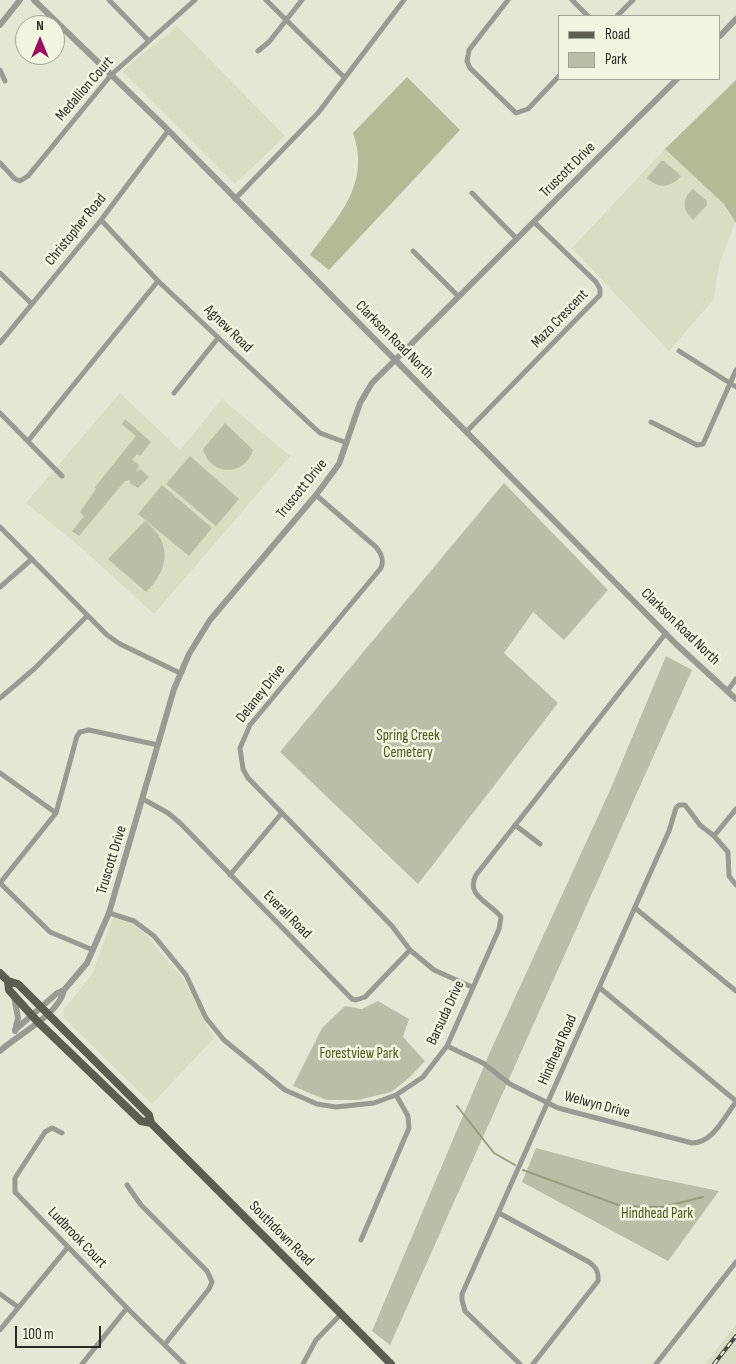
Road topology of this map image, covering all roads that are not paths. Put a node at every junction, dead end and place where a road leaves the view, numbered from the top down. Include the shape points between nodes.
1 (20, 0) edge
2 (34, 0) edge
3 (110, 0) edge
4 (195, 0) edge
5 (266, 0) edge
6 (302, 0) edge
7 (404, 0) edge
8 (508, 0) edge
9 (572, 0) edge
10 (633, 0) edge
11 (587, 15) edge
12 (618, 15) edge
13 (736, 19) edge
14 (286, 20) junction
15 (0, 25) edge
16 (721, 35) edge
17 (148, 40) junction
18 (258, 51) dead end
19 (0, 70) edge
20 (111, 75) junction
21 (344, 77) junction
22 (558, 77) edge
23 (676, 80) edge
24 (5, 81) dead end
25 (168, 131) junction
26 (0, 163) edge
27 (472, 193) dead end
28 (235, 199) junction
29 (101, 220) junction
30 (534, 222) junction
31 (516, 238) junction
32 (412, 251) dead end
33 (0, 273) edge
34 (158, 280) junction
35 (458, 296) junction
36 (32, 304) junction
37 (218, 338) junction
38 (0, 343) edge
39 (679, 351) dead end
40 (395, 359) junction
41 (736, 370) edge
42 (730, 383) junction
43 (736, 387) edge
44 (174, 393) dead end
45 (0, 413) edge
46 (651, 422) dead end
47 (466, 432) junction
48 (28, 441) junction
49 (347, 443) junction
50 (62, 476) dead end
51 (316, 495) junction
52 (0, 527) edge
53 (32, 559) junction
54 (0, 587) edge
55 (86, 616) junction
56 (666, 633) junction
57 (180, 673) junction
58 (736, 679) edge
59 (728, 690) junction
60 (0, 698) edge
61 (736, 699) edge
62 (158, 745) junction
63 (0, 773) edge
64 (143, 799) junction
65 (736, 809) edge
66 (56, 813) junction
67 (281, 814) junction
68 (515, 825) junction
69 (714, 836) junction
70 (540, 844) dead end
71 (230, 875) junction
72 (0, 883) edge
73 (736, 885) edge
74 (635, 908) junction
75 (109, 913) junction
76 (93, 950) junction
77 (410, 950) junction
78 (0, 973) edge
79 (8, 981) junction
80 (472, 987) junction
81 (600, 988) junction
82 (64, 990) junction
83 (736, 991) edge
84 (14, 996) junction
85 (39, 1008) junction
86 (46, 1014) junction
87 (32, 1015) junction
88 (38, 1021) junction
89 (15, 1030) junction
90 (12, 1039) junction
91 (447, 1046) junction
92 (0, 1050) edge
93 (396, 1095) junction
94 (736, 1101) edge
95 (548, 1103) junction
96 (151, 1123) junction
97 (62, 1133) dead end
98 (127, 1185) dead end
99 (499, 1213) junction
100 (361, 1240) dead end
101 (68, 1247) junction
102 (736, 1262) edge
103 (0, 1294) edge
104 (18, 1307) junction
105 (127, 1308) junction
106 (341, 1314) junction
107 (0, 1330) edge
108 (165, 1344) junction
109 (82, 1364) edge
110 (184, 1364) edge
111 (303, 1364) edge
112 (391, 1364) edge
113 (520, 1364) edge
114 (533, 1364) edge
115 (656, 1364) edge

1 - 15 street
2 - 20 street, Clarkson Road North
3 - 17 street
4 - 17 street, Medallion Court
5 - 14 street
6 - 14 street
7 - 21 street
8 - 22 street via 469,50 467,61 470,68 516,113 528,109
9 - 11 street
10 - 12 street
13 - 16 street
14 - 18 street
14 - 21 street
17 - 20 street, Medallion Court
19 - 24 street
20 - 25 street, Clarkson Road North
20 - 26 street, Medallion Court via 24,180 15,179
21 - 28 street via 318,113
23 - 30 street, Truscott Drive
25 - 28 street, Clarkson Road North
25 - 29 street, Christopher Road
27 - 31 street
28 - 40 street, Clarkson Road North
29 - 34 street, Agnew Road
29 - 36 street, Christopher Road
30 - 31 street, Truscott Drive
30 - 47 street, Mazo Crescent via 596,282 600,295
31 - 35 street, Truscott Drive
32 - 35 street
33 - 36 street
34 - 37 street, Agnew Road
34 - 48 street
35 - 40 street, Truscott Drive
36 - 38 street, Christopher Road
37 - 44 street
37 - 49 street, Agnew Road via 320,433
39 - 42 street
40 - 47 street, Clarkson Road North
40 - 49 street, Truscott Drive via 365,392
41 - 42 street
42 - 43 street
42 - 46 street via 703,444 697,445
45 - 48 street
47 - 56 street, Clarkson Road North
48 - 50 street
49 - 51 street, Truscott Drive via 338,464
51 - 57 street, Truscott Drive via 210,620
51 - 67 street, Delaney Drive via 376,547 381,553 382,563 245,734 240,748 243,769
52 - 53 street
53 - 54 street
53 - 55 street
55 - 57 street via 120,644
55 - 60 street
56 - 59 street, Clarkson Road North
56 - 68 street, Barsuda Drive
57 - 62 street, Truscott Drive
58 - 59 street
59 - 61 street, Clarkson Road North
62 - 64 street, Truscott Drive
62 - 66 street via 89,730 80,732
63 - 66 street
64 - 71 street, Everall Road via 180,823
64 - 75 street, Truscott Drive
65 - 69 street
66 - 72 street
67 - 71 street
67 - 77 street, Delaney Drive via 392,926
68 - 70 street
68 - 80 street, Barsuda Drive via 474,880 474,893 496,910 500,929
69 - 73 street via 728,852 729,876
69 - 74 street, Hindhead Road via 685,806 676,808
71 - 77 street, Everall Road via 356,1000 365,997
72 - 76 street via 50,932
74 - 81 street, Hindhead Road
74 - 83 street
75 - 76 street, Truscott Drive
75 - 93 street, Barsuda Drive via 134,921 154,936 186,975 216,1032 285,1090 309,1101 336,1107 374,1103
76 - 82 street, Truscott Drive via 78,976
77 - 80 street, Delaney Drive via 434,970
78 - 79 main road, Southdown Road
79 - 84 main road, Southdown Road
79 - 85 main road, Southdown Road via 18,984
80 - 91 street, Barsuda Drive
81 - 94 street
81 - 95 street, Hindhead Road
82 - 85 street, Truscott Drive
82 - 86 street, Truscott Drive via 62,998
84 - 87 main road, Southdown Road
84 - 89 street via 18,1018
85 - 86 main road, Southdown Road
85 - 87 street, Truscott Drive
86 - 88 street, Truscott Drive
86 - 96 main road, Southdown Road via 149,1115
87 - 88 main road, Southdown Road
87 - 89 street, Truscott Drive
88 - 90 street, Truscott Drive
88 - 96 main road, Southdown Road via 141,1121
89 - 90 street, Truscott Drive
90 - 92 street, Truscott Drive
91 - 93 street, Barsuda Drive via 423,1077
91 - 95 street, Welwyn Drive via 484,1064 510,1084
93 - 100 street via 408,1116 409,1128
94 - 95 street, Welwyn Drive via 708,1138 700,1143
95 - 99 street, Hindhead Road
96 - 106 main road, Southdown Road
97 - 101 street, Ludbrook Court via 52,1128 45,1132 14,1184 19,1196
98 - 108 street via 142,1205 207,1271 212,1282
99 - 113 street, Hindhead Road via 462,1300 465,1311
99 - 114 street via 588,1262 599,1276
101 - 104 street
101 - 105 street, Ludbrook Court
102 - 115 street
103 - 104 street
104 - 107 street
105 - 108 street, Ludbrook Court
105 - 109 street
106 - 111 street via 316,1340
106 - 112 main road, Southdown Road
108 - 110 street, Ludbrook Court

